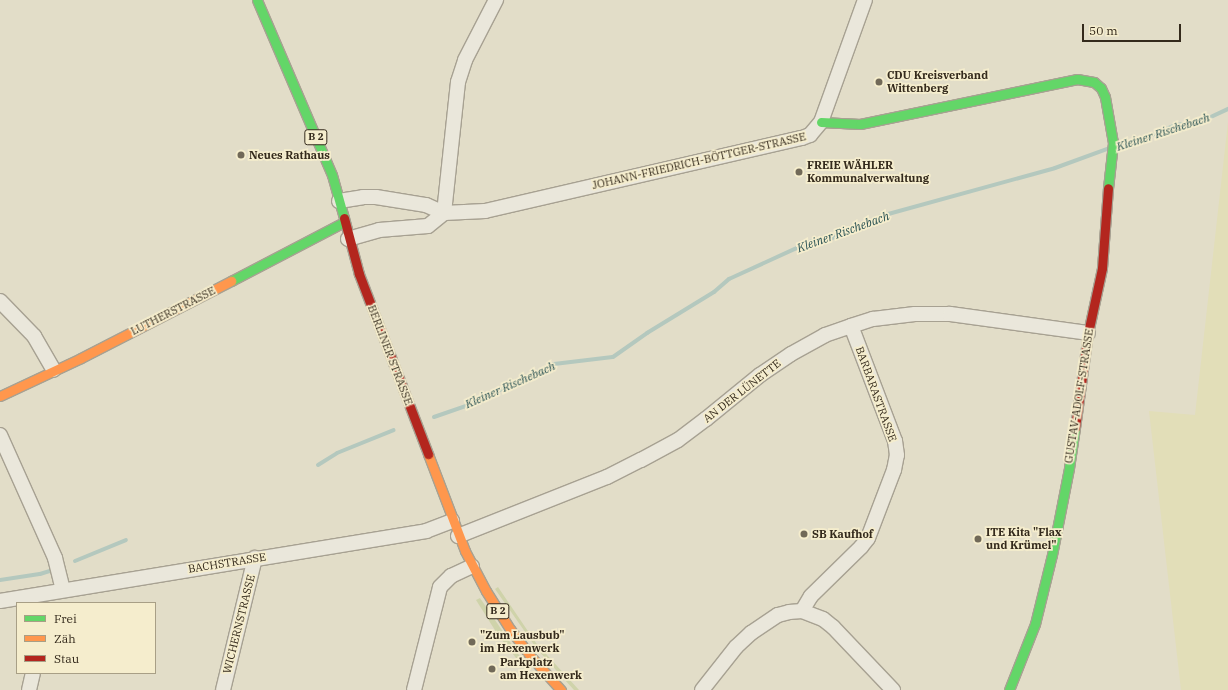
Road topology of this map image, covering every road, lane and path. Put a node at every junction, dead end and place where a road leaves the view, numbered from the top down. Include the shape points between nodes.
1 (258, 0) edge
2 (496, 0) edge
3 (865, 0) edge
4 (821, 122) junction
5 (339, 201) junction
6 (444, 213) junction
7 (344, 222) junction
8 (348, 239) junction
9 (0, 301) edge
10 (851, 326) junction
11 (1088, 333) junction
12 (54, 370) junction
13 (0, 396) edge
14 (0, 435) edge
15 (452, 521) junction
16 (458, 536) junction
17 (255, 558) junction
18 (472, 566) junction
19 (63, 590) junction
20 (48, 598) edge
21 (0, 601) edge
22 (802, 611) junction
23 (33, 674) edge
24 (29, 690) edge
25 (223, 690) edge
26 (414, 690) edge
27 (561, 690) edge
28 (702, 690) edge
29 (894, 690) edge
30 (1009, 690) edge

1 - 5 street, BERLINER STRASSE / B 2 via 322,151
2 - 6 street via 465,60 458,82
3 - 4 street
4 - 6 street, JOHANN-FRIEDRICH-BÖTTGER-STRASSE via 810,135 802,138 485,211
4 - 11 street, GUSTAV-ADOLF-STRASSE via 860,124 1077,79 1094,82 1102,88 1113,143 1113,157 1105,212 1102,268
5 - 6 street, JOHANN-FRIEDRICH-BÖTTGER-STRASSE via 363,196 376,197 426,204
5 - 7 street, BERLINER STRASSE / B 2
6 - 8 street via 428,226 379,230
7 - 8 street, BERLINER STRASSE / B 2
7 - 12 street, LUTHERSTRASSE
8 - 15 street, BERLINER STRASSE / B 2
9 - 12 street via 34,336
10 - 11 street, AN DER LÜNETTE via 873,319 915,314 950,314
10 - 16 street, AN DER LÜNETTE via 825,335 791,354 760,375 678,440 641,460 607,477
10 - 22 street, BARBARASTRASSE via 895,441 897,455 894,470 868,538 861,548 811,596
11 - 30 street, GUSTAV-ADOLF-STRASSE via 1052,555 1035,624
12 - 13 street, LUTHERSTRASSE
14 - 19 street via 55,558
15 - 16 street, BERLINER STRASSE / B 2
15 - 17 street, BACHSTRASSE via 426,531
16 - 18 street, BERLINER STRASSE / B 2
17 - 19 street, BACHSTRASSE
17 - 25 street, WICHERNSTRASSE
18 - 26 street via 451,576 440,587
18 - 27 street, BERLINER STRASSE / B 2 via 510,629
19 - 20 street, BACHSTRASSE
20 - 21 street, BACHSTRASSE
22 - 28 street via 778,615 751,633 736,647
22 - 29 street via 823,619 833,627
23 - 24 street

